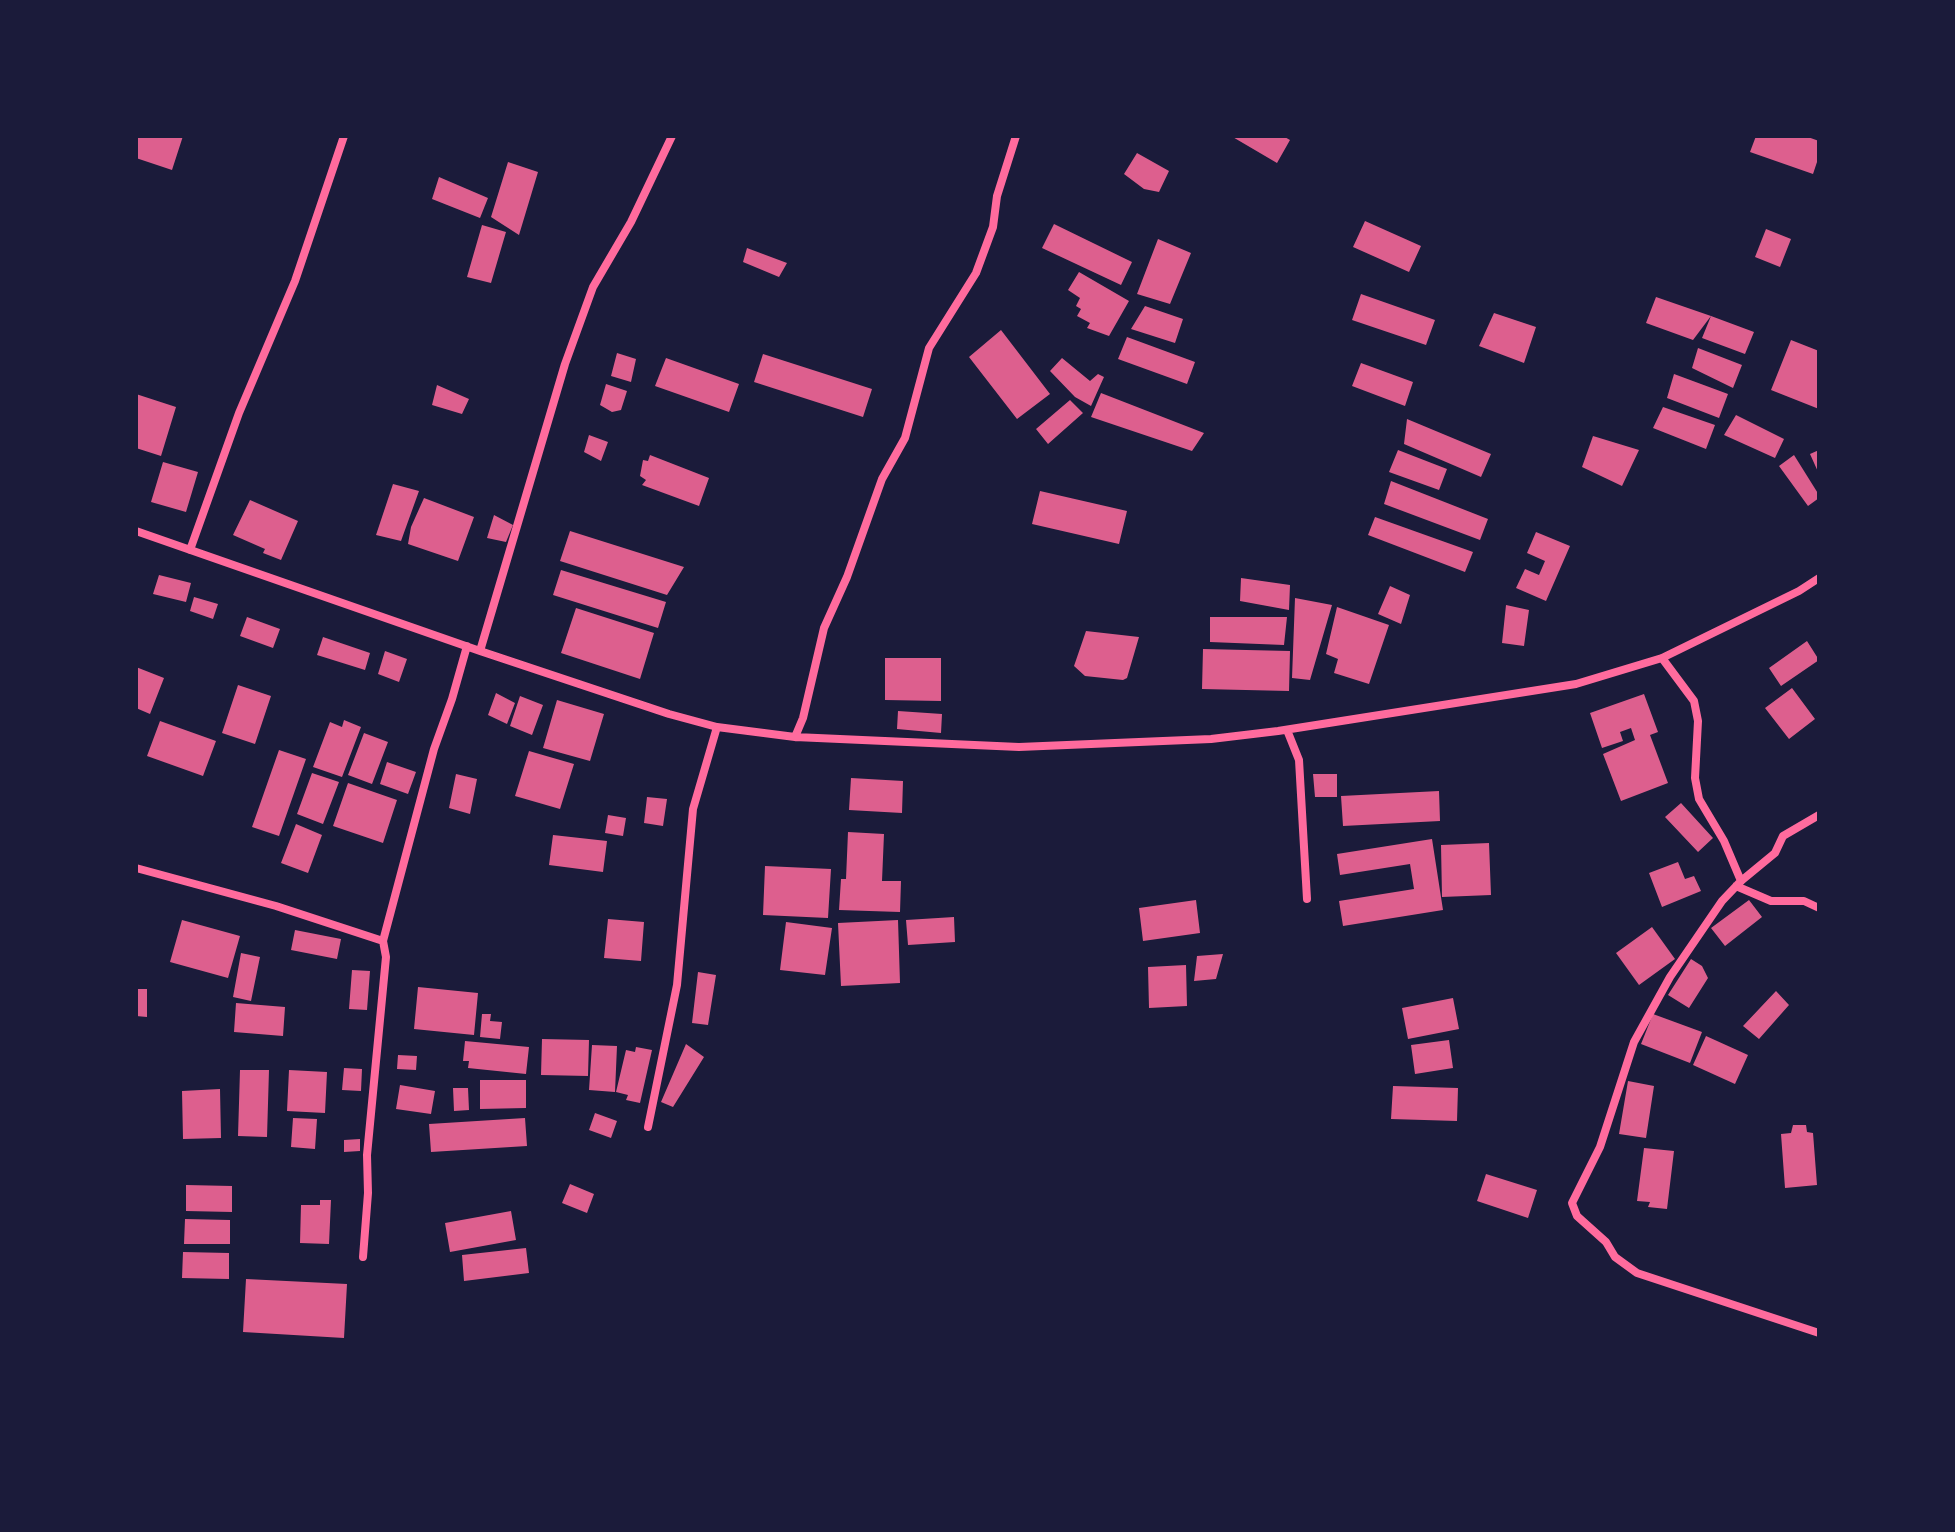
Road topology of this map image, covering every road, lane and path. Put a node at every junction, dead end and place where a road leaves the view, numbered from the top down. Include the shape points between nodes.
1 (344, 136) edge
2 (672, 136) edge
3 (1016, 136) edge
4 (136, 531) edge
5 (190, 550) junction
6 (1819, 578) edge
7 (467, 646) junction
8 (480, 651) junction
9 (1662, 658) junction
10 (717, 727) junction
11 (1287, 730) junction
12 (795, 737) junction
13 (1819, 815) edge
14 (136, 868) edge
15 (1738, 884) junction
16 (1307, 899) dead end
17 (1819, 908) edge
18 (383, 941) junction
19 (648, 1127) dead end
20 (363, 1257) dead end
21 (1819, 1333) edge

1 - 5 street via 295,281 239,413
2 - 8 street via 593,287
3 - 12 street via 976,273 929,348 905,438 882,479 824,628
4 - 5 street
5 - 7 street
6 - 9 street
7 - 8 street
7 - 18 street
8 - 10 street
9 - 11 street via 1576,684
9 - 15 street via 1694,701 1699,799 1724,841
10 - 12 street
10 - 19 street via 693,809 677,985
11 - 12 street via 1211,739 1019,747
11 - 16 street via 1299,760
13 - 15 street via 1783,836 1775,853
14 - 18 street
15 - 17 street via 1771,901 1804,901
15 - 21 street via 1670,977 1634,1042 1600,1147 1572,1203 1577,1216 1615,1257 1637,1273
18 - 20 street via 386,957

